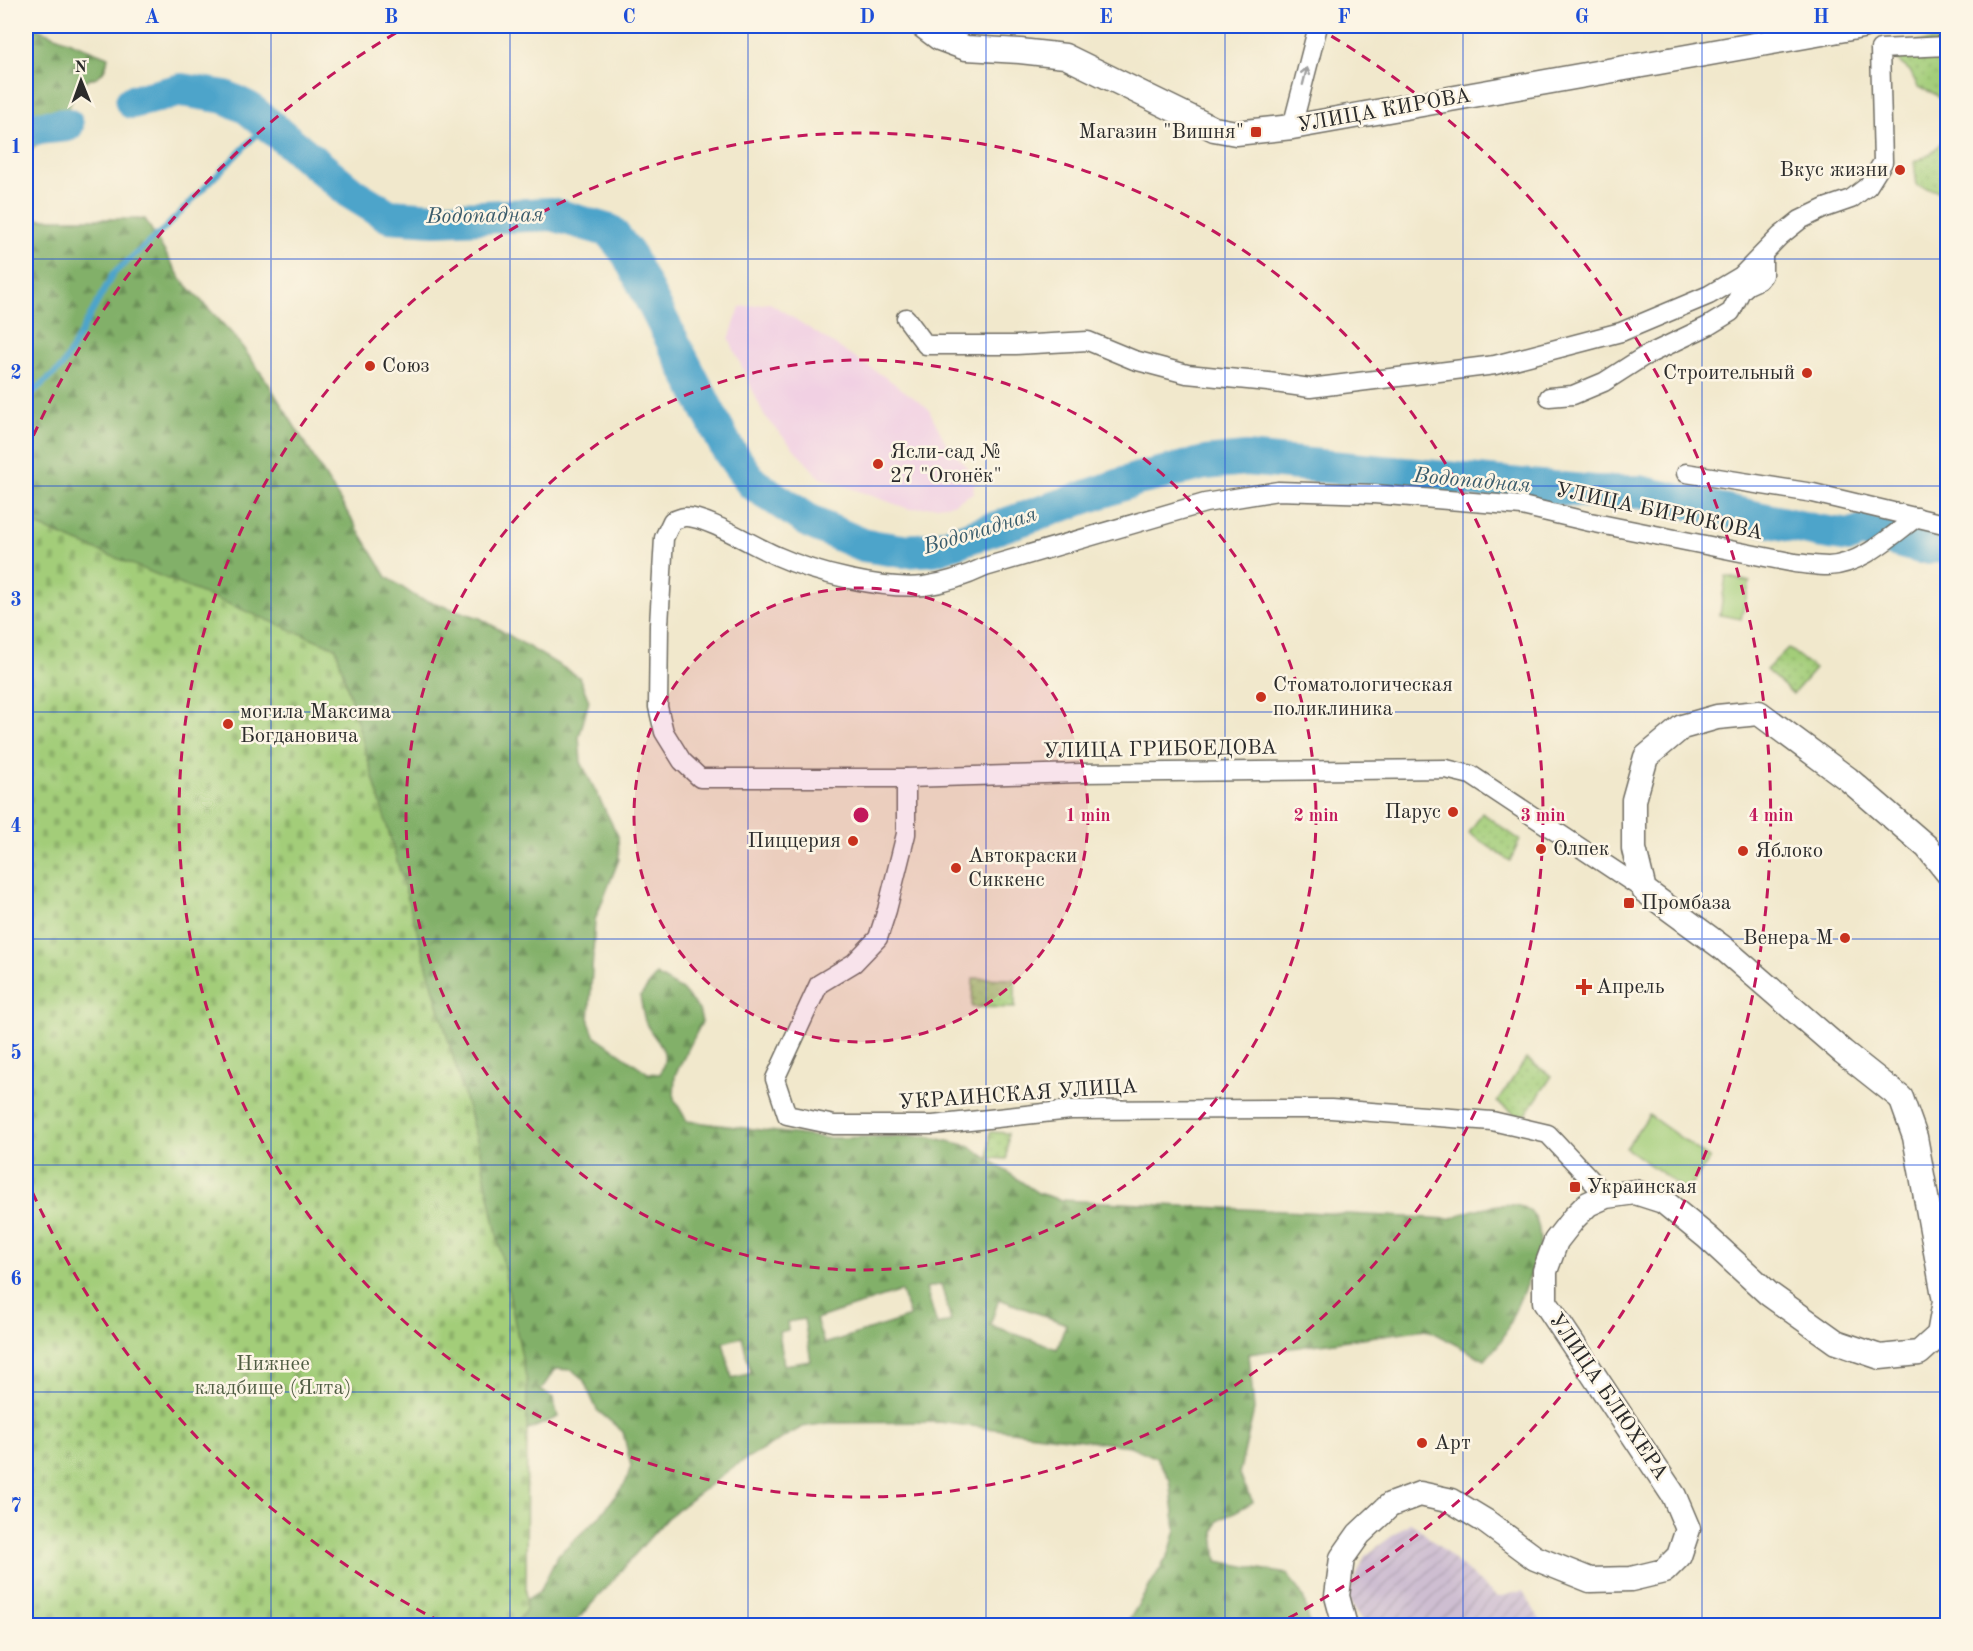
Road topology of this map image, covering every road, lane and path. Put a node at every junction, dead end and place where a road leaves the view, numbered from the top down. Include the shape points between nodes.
1 (923, 26) edge
2 (1318, 26) edge
3 (1862, 26) edge
4 (1947, 46) edge
5 (1292, 127) junction
6 (1763, 255) junction
7 (906, 318) dead end
8 (1549, 398) dead end
9 (1686, 473) dead end
10 (1917, 517) junction
11 (1947, 525) edge
12 (664, 732) joint
13 (906, 778) junction
14 (1947, 873) edge
15 (1644, 890) junction
16 (1606, 1196) junction
17 (1345, 1626) edge

1 - 5 main road, УЛИЦА КИРОВА via 939,38 966,48 1065,56 1214,129 1236,133
5 -> 2 street
3 - 5 main road, УЛИЦА КИРОВА
4 - 6 street via 1880,49 1883,162 1868,186 1851,199 1800,220
6 - 7 street via 1741,276 1709,296 1621,332 1495,365 1310,388 1187,374 1134,360 1088,341 926,345
6 - 8 street via 1763,275 1741,291 1731,312 1643,357 1604,382 1573,395
9 - 10 street via 1813,493
10 - 11 street
10 - 12 street, УЛИЦА БИРЮКОВА via 1870,551 1829,566 1795,563 1522,506 1278,491 1205,503 925,586 870,583 828,573 779,557 700,519 685,517 672,521 664,538 658,673 658,707
12 - 13 street, УЛИЦА ГРИБОЕДОВА via 682,761 700,778
13 - 15 street, УЛИЦА ГРИБОЕДОВА via 1446,770 1471,775
13 - 16 street, УКРАИНСКАЯ УЛИЦА via 906,834 878,938 854,963 819,984 775,1079 788,1114 834,1125 933,1125 1071,1110 1275,1108 1492,1121 1548,1134
14 - 15 main road via 1927,847 1848,778 1759,712 1717,717 1682,727 1646,756 1634,800 1634,849
15 - 16 main road, УЛИЦА БЛЮХЕРА via 1723,948 1901,1098 1915,1137 1945,1301 1939,1335 1919,1353 1880,1357 1836,1342 1769,1294 1663,1201 1635,1192
16 - 17 main road, УЛИЦА БЛЮХЕРА via 1588,1204 1556,1241 1545,1271 1545,1302 1674,1496 1688,1529 1679,1556 1664,1570 1631,1579 1590,1580 1535,1558 1452,1501 1420,1494 1390,1505 1359,1534 1342,1558 1337,1596

